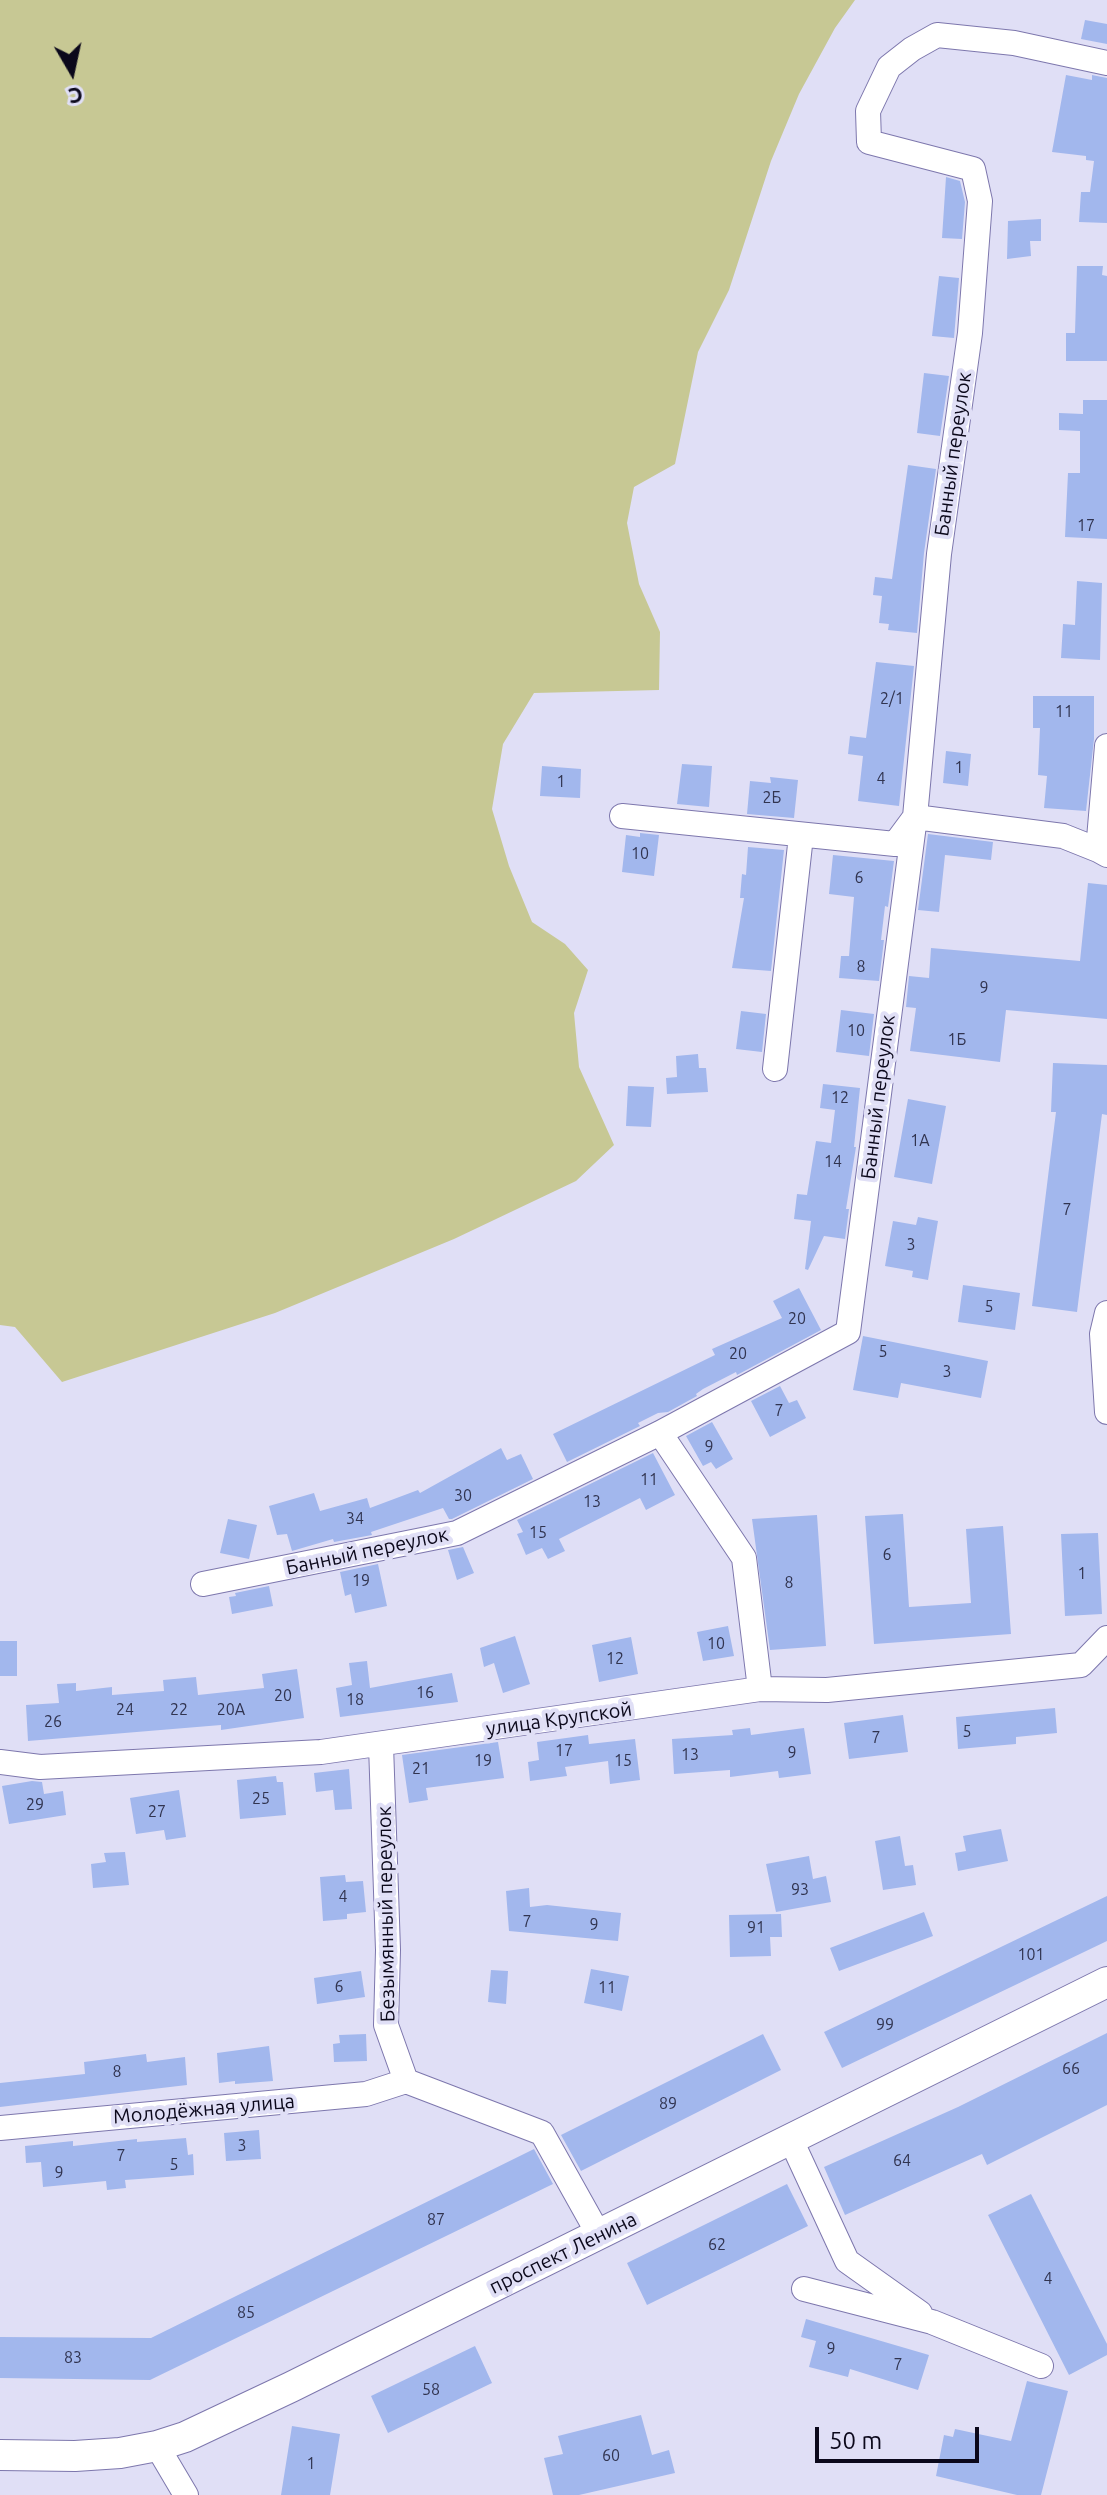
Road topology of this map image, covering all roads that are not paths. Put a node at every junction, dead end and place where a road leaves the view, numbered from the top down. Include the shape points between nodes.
1 (1107, 63) edge
2 (1107, 746) edge
3 (622, 816) dead end
4 (915, 817) junction
5 (801, 836) junction
6 (1102, 852) edge
7 (775, 1069) dead end
8 (1107, 1313) edge
9 (1107, 1412) edge
10 (660, 1433) junction
11 (203, 1584) dead end
12 (1107, 1638) edge
13 (760, 1689) junction
14 (381, 1745) junction
15 (0, 1762) edge
16 (1107, 1982) edge
17 (406, 2081) junction
18 (0, 2128) edge
19 (791, 2140) junction
20 (599, 2235) junction
21 (804, 2289) dead end
22 (932, 2322) junction
23 (1041, 2366) dead end
24 (157, 2446) junction
25 (0, 2455) edge
26 (186, 2495) edge

1 - 4 street, Банный переулок via 1014,43 937,35 889,67 868,111 869,142 973,169 980,201
2 - 6 street
3 - 5 street
4 - 5 street via 895,844
4 - 6 street via 1063,836
4 - 10 street, Банный переулок via 848,1332
5 - 7 street
8 - 9 street via 1102,1334
10 - 11 street, Банный переулок via 457,1533
10 - 13 street via 744,1558
12 - 13 street, улица Крупской via 1081,1665 827,1690
13 - 14 street, улица Крупской
14 - 15 street, улица Крупской via 40,1767
14 - 17 street, Безымянный переулок via 386,2025
16 - 19 main road, проспект Ленина
17 - 18 street, Молодёжная улица via 366,2094
17 - 20 street via 542,2133
19 - 20 main road, проспект Ленина
19 - 22 street via 847,2261
20 - 24 main road, проспект Ленина via 228,2418
21 - 22 street
22 - 23 street
24 - 25 main road, проспект Ленина via 75,2456
24 - 26 street

